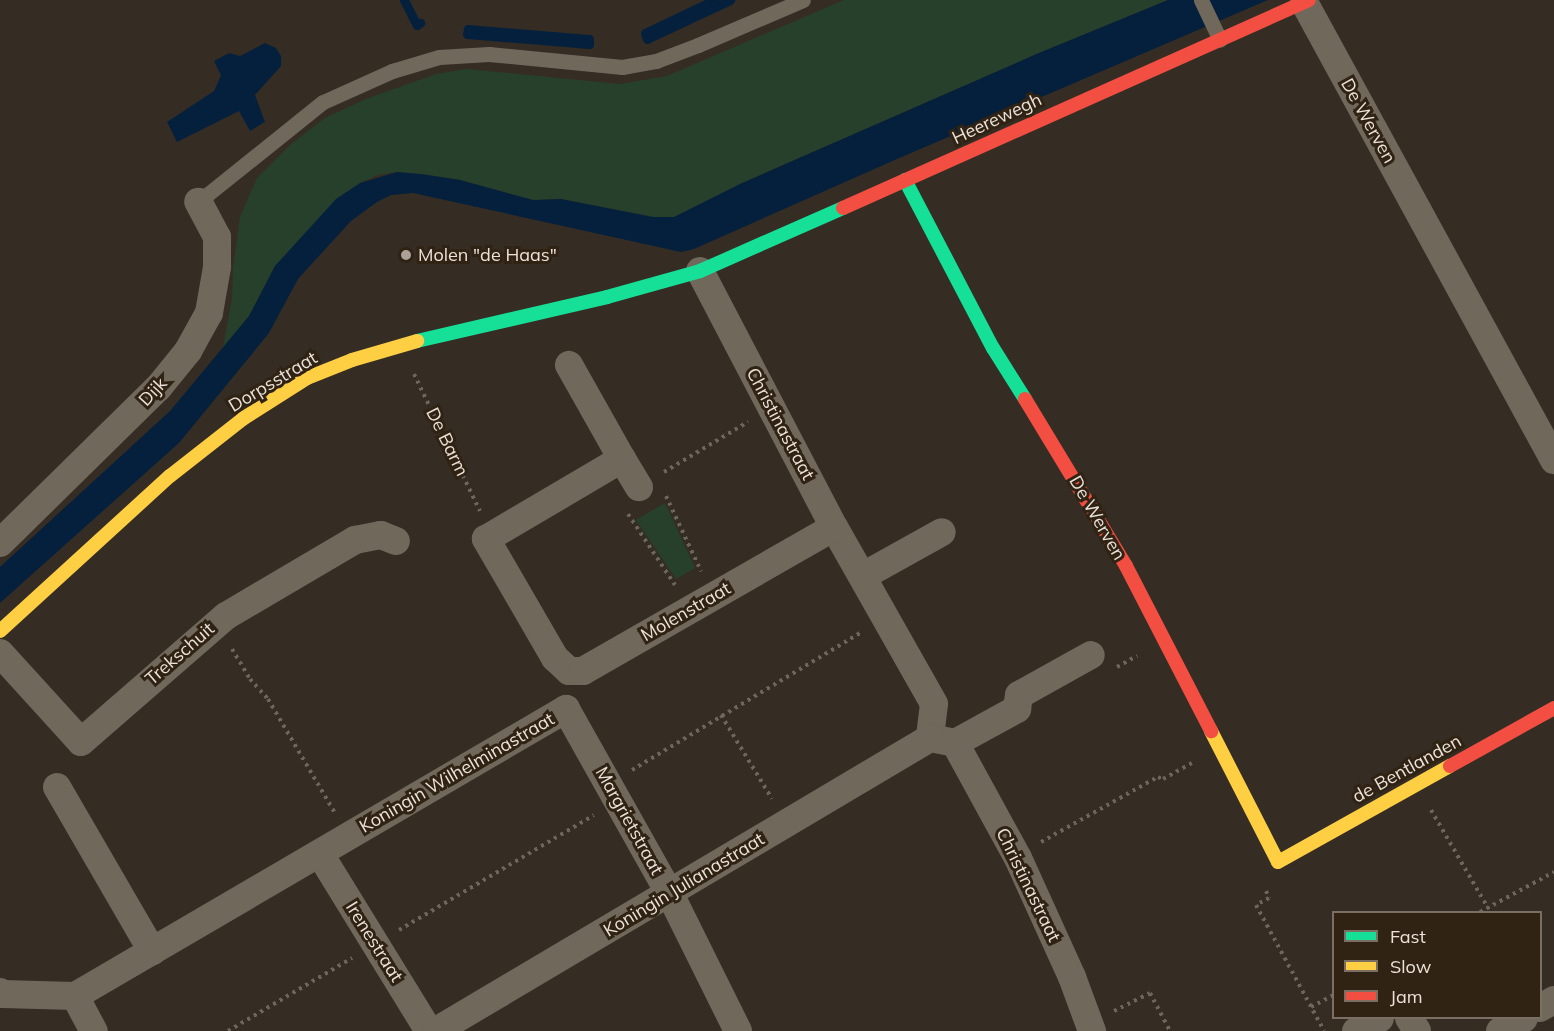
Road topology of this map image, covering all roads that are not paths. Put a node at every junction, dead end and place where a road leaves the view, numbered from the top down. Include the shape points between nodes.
1 (803, 0) edge
2 (1201, 0) edge
3 (1306, 1) edge
4 (1220, 40) junction
5 (905, 180) junction
6 (198, 202) joint
7 (700, 271) junction
8 (569, 365) dead end
9 (622, 459) junction
10 (1554, 460) edge
11 (648, 482) road end
12 (834, 527) junction
13 (942, 532) dead end
14 (396, 541) dead end
15 (0, 543) edge
16 (863, 576) junction
17 (0, 631) edge
18 (0, 653) edge
19 (1091, 655) road end
20 (568, 671) junction
21 (1554, 708) edge
22 (566, 709) junction
23 (943, 740) junction
24 (57, 787) dead end
25 (320, 854) junction
26 (1278, 862) joint
27 (670, 894) junction
28 (152, 951) junction
29 (0, 992) edge
30 (75, 996) junction
31 (1377, 1019) edge
32 (1090, 1027) edge
33 (94, 1031) edge
34 (429, 1031) edge
35 (436, 1031) edge
36 (738, 1031) edge
37 (1356, 1031) edge

1 - 6 lane via 656,61 622,67 489,54 439,57 392,71 323,102
2 - 4 lane
3 - 4 street, Heerewegh
3 - 10 street, De Werven
4 - 5 street, Heerewegh
5 - 7 street, Heerewegh
5 - 26 street, De Werven via 993,348 1126,566
6 - 15 street, Dijk via 217,237 217,267 209,313 188,351 158,388
7 - 12 street, Christinastraat
7 - 17 street, Dorpsstraat via 401,345 307,378 244,418 170,476
8 - 9 street
9 - 11 street
9 - 20 street via 486,539 555,658
12 - 16 street, Christinastraat
12 - 20 street, Molenstraat via 583,671
13 - 16 street
14 - 18 street, Trekschuit via 381,535 355,540 216,623 81,741
16 - 23 street, Christinastraat via 934,704
19 - 23 street via 1019,695 1017,709
20 - 22 street
21 - 26 street, de Bentlanden
22 - 25 street, Koningin Wilhelminastraat
22 - 27 street, Margrietstraat
23 - 27 street, Koningin Julianastraat
23 - 32 street, Christinastraat via 1016,856 1072,977
24 - 28 street
25 - 28 street, Koningin Wilhelminastraat
25 - 34 street, Irenestraat
27 - 35 street, Koningin Julianastraat
27 - 36 street, Margrietstraat
28 - 30 street, Koningin Wilhelminastraat
29 - 30 street
30 - 33 street
31 - 37 street

